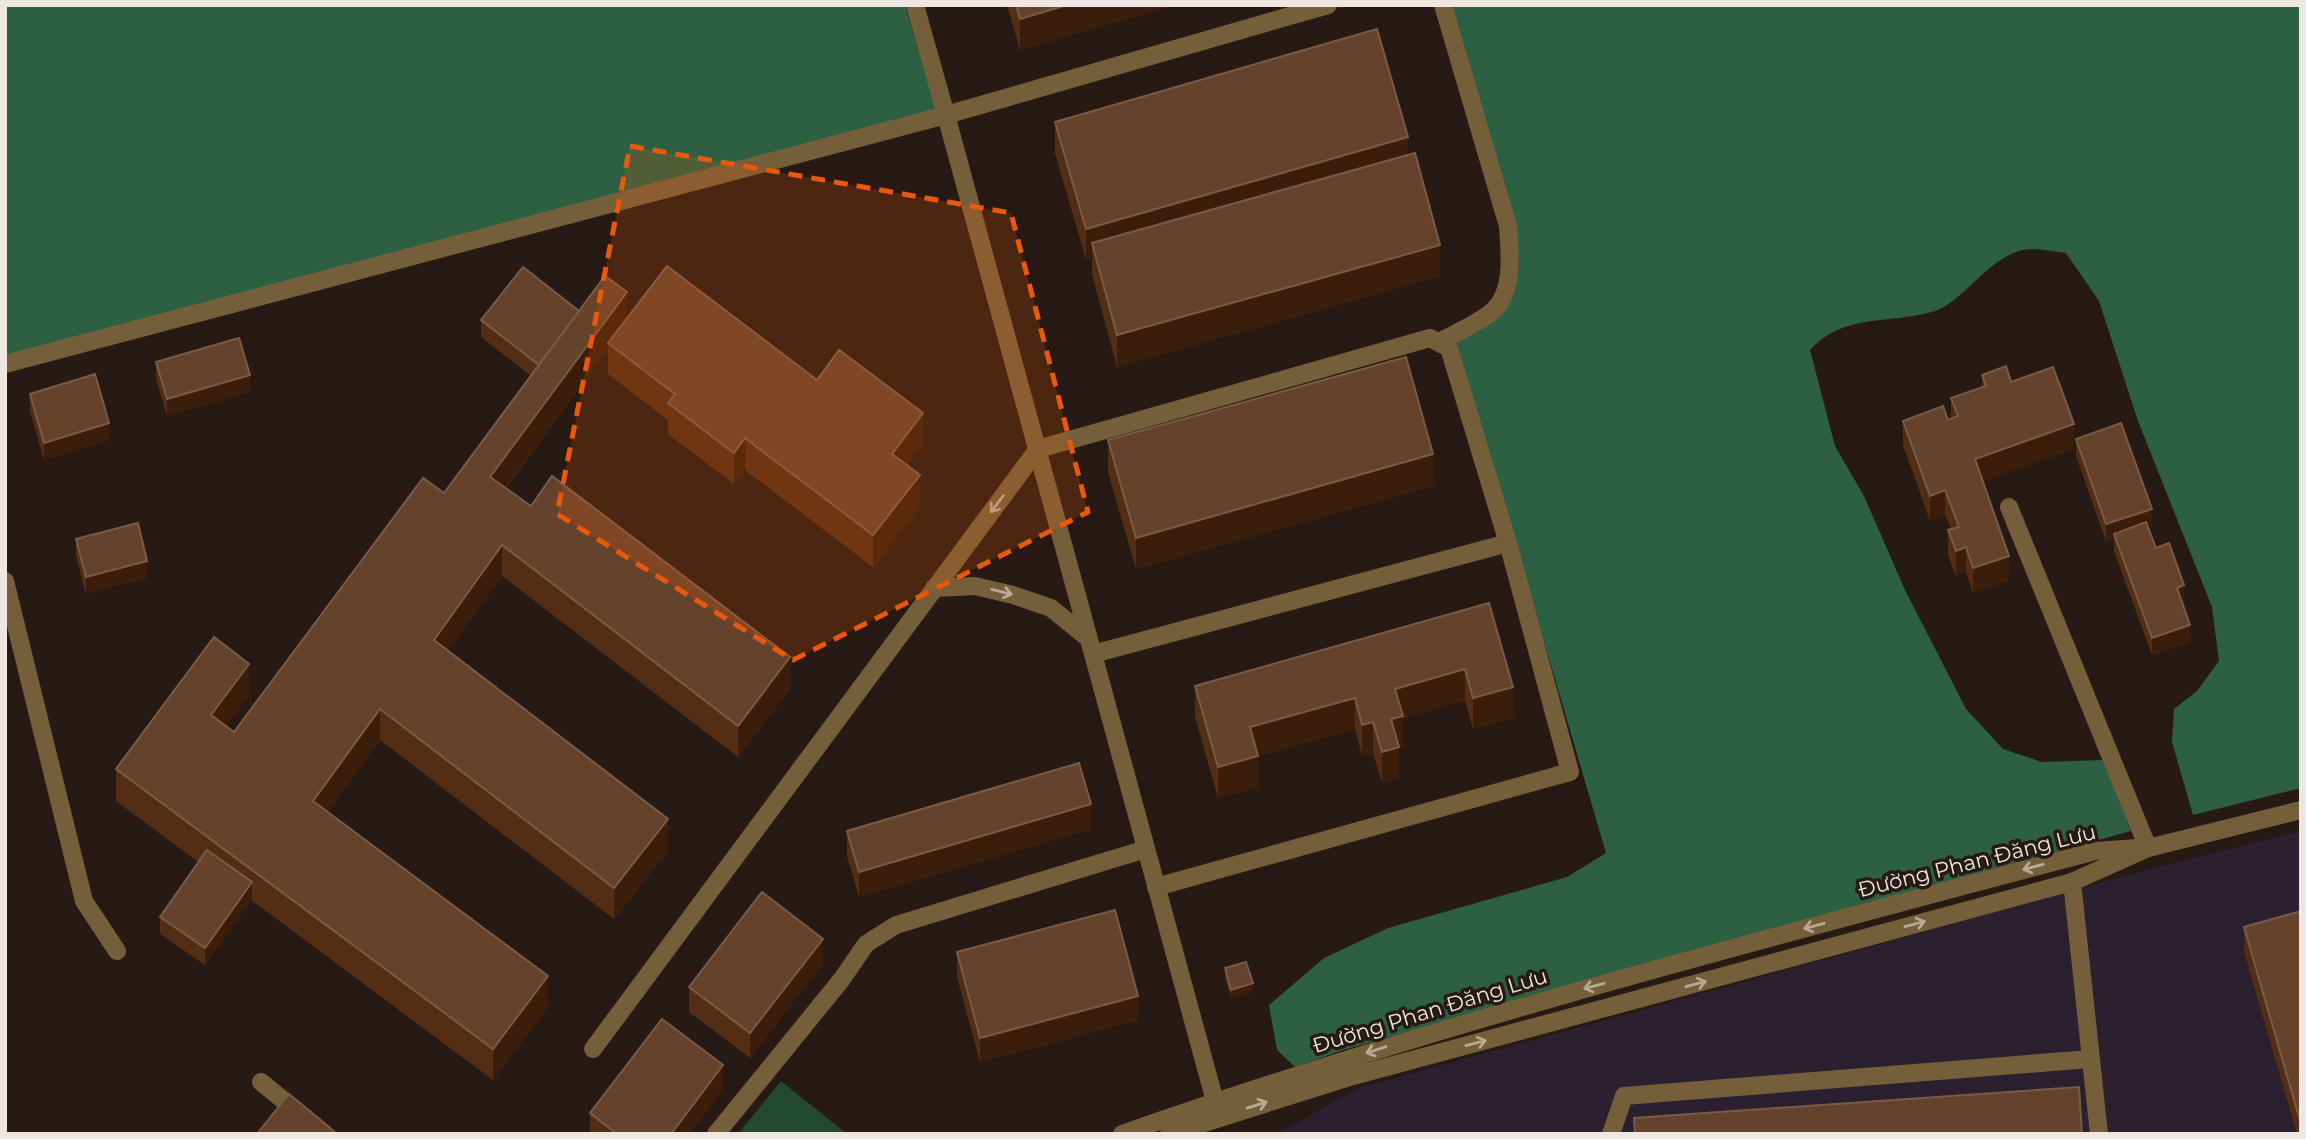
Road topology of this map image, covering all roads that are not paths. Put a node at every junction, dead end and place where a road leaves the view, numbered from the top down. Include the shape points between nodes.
1 (915, 5) edge
2 (1328, 5) edge
3 (1443, 5) edge
4 (946, 115) junction
5 (1441, 341) junction
6 (5, 364) edge
7 (1038, 449) junction
8 (2009, 507) dead end
9 (1508, 543) junction
10 (5, 581) edge
11 (934, 588) junction
12 (1091, 646) junction
13 (2301, 810) edge
14 (2148, 848) junction
15 (1146, 849) junction
16 (2072, 882) junction
17 (1156, 887) junction
18 (117, 951) dead end
19 (593, 1049) dead end
20 (2090, 1059) junction
21 (261, 1082) dead end
22 (1217, 1109) junction
23 (324, 1134) edge
24 (716, 1134) edge
25 (1122, 1134) edge
26 (1169, 1134) edge
27 (1611, 1134) edge
28 (2099, 1134) edge

1 - 4 street
2 - 4 street
3 - 5 street via 1508,226 1511,264 1507,289 1492,313
4 - 6 street
4 - 7 street
5 - 7 street via 1430,338
5 - 9 street via 1449,348
7 -> 11 street
7 - 12 street
8 - 14 street
9 - 12 street
9 - 17 street via 1570,772
10 - 18 street via 84,901
11 -> 12 street via 975,586 1051,608
11 - 19 street
12 - 15 street
13 - 14 street
14 - 16 street, Đường Phan Đăng Lưu
14 -> 22 street, Đường Phan Đăng Lưu via 2095,850 1468,1021
15 - 17 street
15 - 24 street via 896,925 866,944
16 - 20 street
22 -> 16 street, Đường Phan Đăng Lưu
17 - 22 street
20 - 27 street via 1624,1096
20 - 28 street
21 - 23 street
22 - 25 street, Đường Phan Đăng Lưu
22 - 26 street, Đường Phan Đăng Lưu

